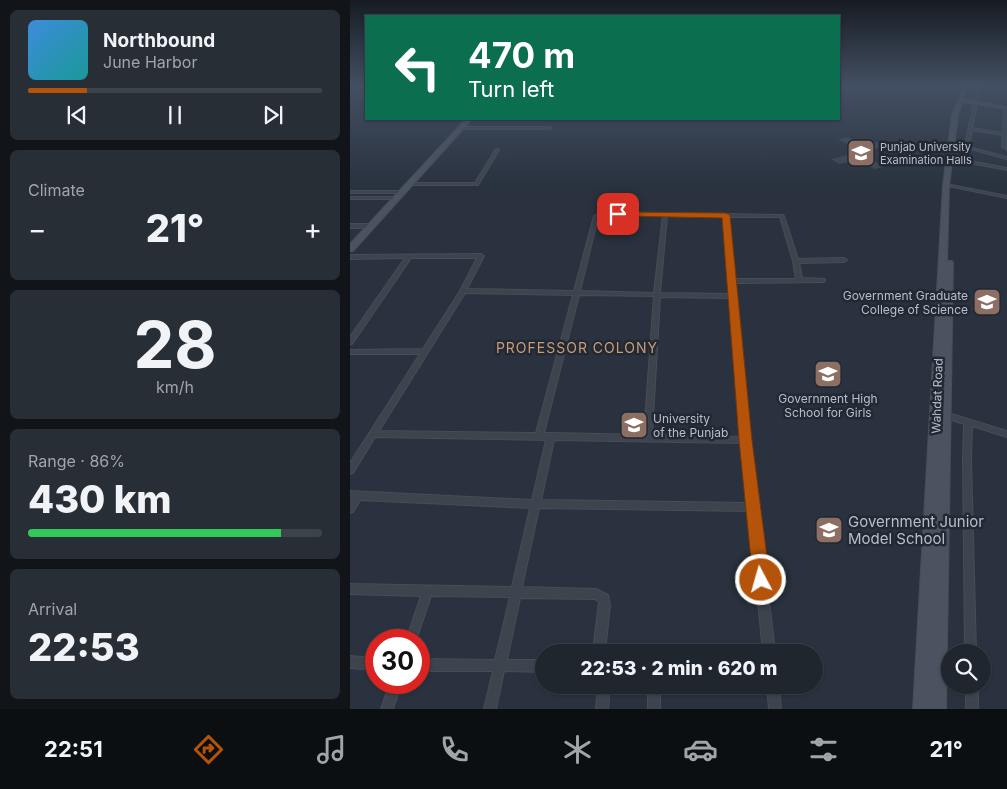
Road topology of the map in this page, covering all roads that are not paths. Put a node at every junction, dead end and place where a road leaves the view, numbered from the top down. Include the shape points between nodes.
1 (960, 119) edge
2 (972, 119) edge
3 (468, 120) edge
4 (1006, 121) edge
5 (461, 128) junction
6 (549, 128) dead end
7 (1006, 128) edge
8 (970, 129) junction
9 (1006, 135) edge
10 (1005, 141) edge
11 (958, 145) junction
12 (1007, 149) edge
13 (497, 150) dead end
14 (1007, 158) edge
15 (955, 159) junction
16 (1007, 169) edge
17 (408, 184) junction
18 (952, 186) junction
19 (350, 192) edge
20 (397, 195) junction
21 (1007, 197) edge
22 (350, 198) edge
23 (665, 215) junction
24 (726, 215) junction
25 (350, 226) edge
26 (369, 226) junction
27 (350, 249) edge
28 (350, 257) edge
29 (409, 257) junction
30 (844, 260) dead end
31 (796, 261) junction
32 (823, 280) dead end
33 (732, 281) junction
34 (799, 281) junction
35 (462, 291) junction
36 (576, 292) junction
37 (656, 294) junction
38 (733, 296) junction
39 (350, 342) edge
40 (425, 351) junction
41 (350, 352) edge
42 (945, 415) junction
43 (968, 422) junction
44 (372, 434) junction
45 (1007, 434) edge
46 (540, 435) junction
47 (551, 436) junction
48 (648, 438) junction
49 (746, 440) junction
50 (350, 470) edge
51 (354, 495) edge
52 (536, 504) junction
53 (754, 507) junction
54 (350, 509) edge
55 (936, 523) junction
56 (350, 589) edge
57 (428, 590) junction
58 (516, 592) junction
59 (415, 629) edge
60 (600, 644) edge
61 (768, 644) edge
62 (971, 644) edge
63 (350, 662) edge
64 (365, 663) edge
65 (430, 665) edge
66 (535, 666) edge
67 (500, 667) junction
68 (392, 694) edge
69 (603, 694) edge
70 (654, 694) edge
71 (774, 694) edge
72 (972, 694) edge
73 (386, 709) edge
74 (490, 709) edge
75 (602, 709) edge
76 (654, 709) edge
77 (775, 709) edge
78 (922, 709) edge
79 (937, 709) edge
80 (972, 709) edge

1 - 11 main road, Wahdat Road
2 - 8 street
3 - 5 main road
4 - 7 street
5 - 6 street
5 - 17 main road
7 - 9 street
8 - 9 street
8 - 11 street
9 - 10 street
10 - 12 street
11 - 14 street
11 - 15 main road, Wahdat Road
11 - 55 main road, Wahdat Road via 946,186 942,251
13 - 17 street via 476,184
15 - 16 street
15 - 18 main road, Wahdat Road
17 - 20 main road
18 - 21 street
18 - 42 main road, Wahdat Road
19 - 20 street
20 - 22 street
20 - 26 main road
23 - 24 street
23 - 36 street via 598,214
23 - 37 street
24 - 31 street via 782,216
24 - 33 street
25 - 26 street
26 - 27 main road
28 - 29 street
29 - 35 street via 481,256
29 - 39 street
30 - 31 street
31 - 34 street
32 - 34 street
33 - 34 street
33 - 38 street
35 - 36 street
35 - 40 street
36 - 37 street
36 - 46 street
37 - 38 street
37 - 48 street
38 - 49 street
40 - 41 street
40 - 44 street
42 - 43 street
42 - 55 main road, Wahdat Road
43 - 45 street
43 - 62 street
44 - 46 street
44 - 50 street
46 - 47 street
47 - 48 street
47 - 52 street
48 - 49 street
49 - 53 street
51 - 52 street
51 - 54 street
52 - 53 street
52 - 58 street
53 - 61 street
55 - 78 main road, Wahdat Road
55 - 79 main road, Wahdat Road
56 - 57 street
57 - 58 street
57 - 59 street
58 - 60 street via 601,596 605,605
58 - 67 street
63 - 64 street
65 - 67 street
66 - 67 street
67 - 74 street
68 - 73 street
69 - 75 street
70 - 76 street
71 - 77 street
72 - 80 street

